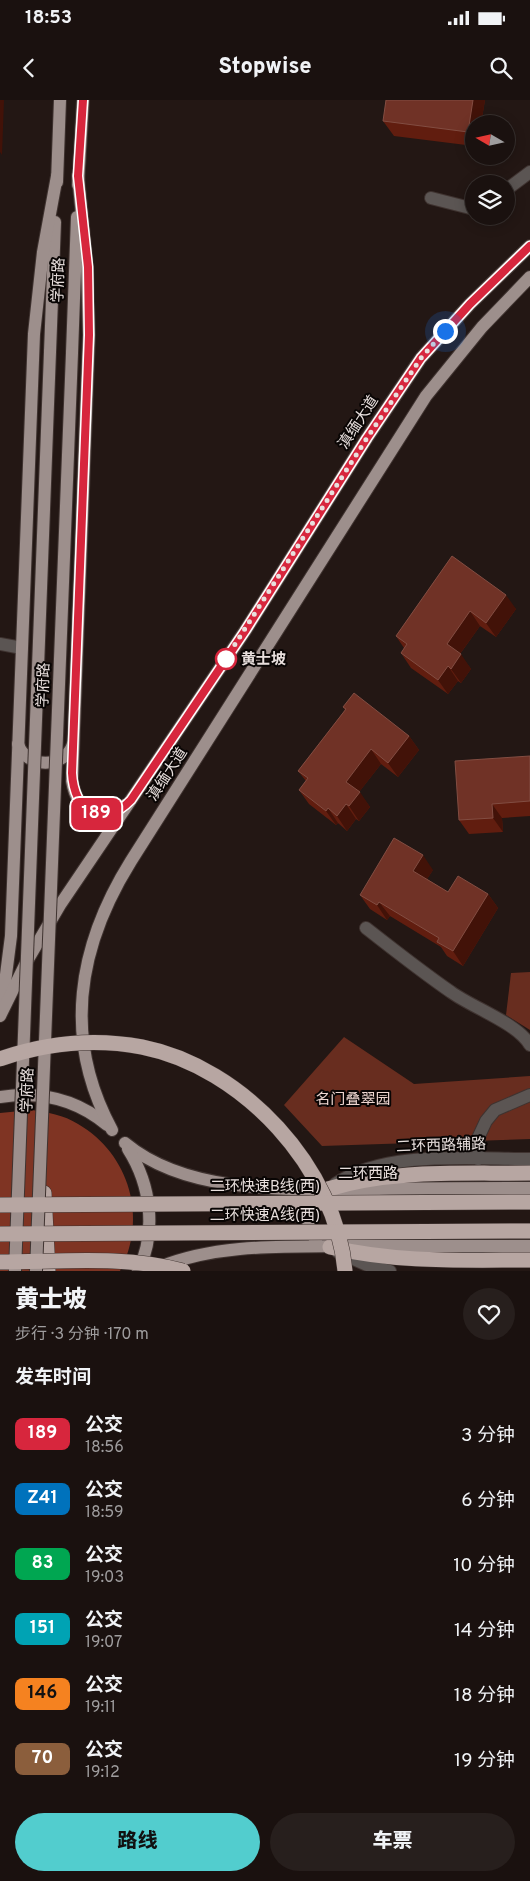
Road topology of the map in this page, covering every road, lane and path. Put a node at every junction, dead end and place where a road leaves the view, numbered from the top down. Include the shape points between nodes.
1 (60, 100) edge
2 (83, 100) edge
3 (530, 172) edge
4 (57, 176) junction
5 (78, 176) junction
6 (515, 183) edge
7 (431, 198) dead end
8 (465, 207) edge
9 (530, 246) edge
10 (530, 277) edge
11 (0, 644) edge
12 (22, 648) junction
13 (18, 744) junction
14 (73, 744) junction
15 (131, 800) junction
16 (366, 928) dead end
17 (0, 1010) edge
18 (0, 1016) edge
19 (530, 1045) edge
20 (0, 1059) edge
21 (530, 1095) edge
22 (0, 1096) edge
23 (112, 1130) junction
24 (124, 1144) junction
25 (41, 1147) junction
26 (478, 1159) junction
27 (530, 1159) edge
28 (530, 1174) edge
29 (530, 1188) edge
30 (328, 1189) junction
31 (530, 1202) edge
32 (0, 1205) edge
33 (530, 1231) edge
34 (0, 1234) edge
35 (330, 1246) junction
36 (530, 1246) edge
37 (530, 1260) edge
38 (0, 1262) edge
39 (15, 1271) edge
40 (36, 1271) edge
41 (48, 1271) edge
42 (138, 1271) edge
43 (151, 1271) edge
44 (183, 1271) edge
45 (345, 1271) edge
46 (390, 1271) edge

1 - 4 main road, 学府路
2 - 5 main road, 学府路
3 - 6 street
4 - 12 main road, 学府路 via 42,260 34,334
4 - 39 main road, 学府路, bridge
5 - 14 main road via 87,259 89,326
5 - 25 main road, 学府路, bridge
7 - 8 street
9 - 15 main road, 滇缅大道 via 470,304 421,358 245,631
10 - 23 main road, 滇缅大道 via 482,327 426,396 107,902 87,962 82,1020 94,1088
11 - 12 street
12 - 13 main road, 学府路
13 - 14 main road via 25,756 43,763 62,759
13 - 17 main road, 学府路 via 10,951
14 - 15 main road via 72,781 75,795 82,805 90,812 105,814 121,809
15 - 18 main road, 滇缅大道 via 44,931
16 - 19 street via 453,994 515,1030
20 - 45 highway, bridge via 50,1046 114,1043 163,1053 222,1080 275,1125 313,1173 336,1226
21 - 26 street via 496,1110 486,1121 479,1136
22 - 23 main road via 33,1094 65,1100 98,1118
23 - 24 main road
24 - 30 main road, 二环西路 via 158,1165 205,1180 269,1188
24 - 42 main road via 142,1176 148,1204 149,1231
25 - 40 main road, 学府路, bridge
25 - 41 highway, bridge
26 - 27 street, 二环西路辅路
26 - 30 street, 二环西路辅路 via 414,1160 380,1165 355,1173
28 - 30 highway via 407,1175
29 - 30 main road, 二环西路
30 - 35 main road via 313,1200 308,1220 315,1239
31 - 32 highway, 二环快速B线(西), bridge
33 - 34 highway, 二环快速A线(西), bridge
35 - 36 main road
35 - 37 highway via 409,1260
35 - 43 main road via 218,1253 179,1260
35 - 46 street via 360,1262
38 - 44 highway, bridge via 113,1262

